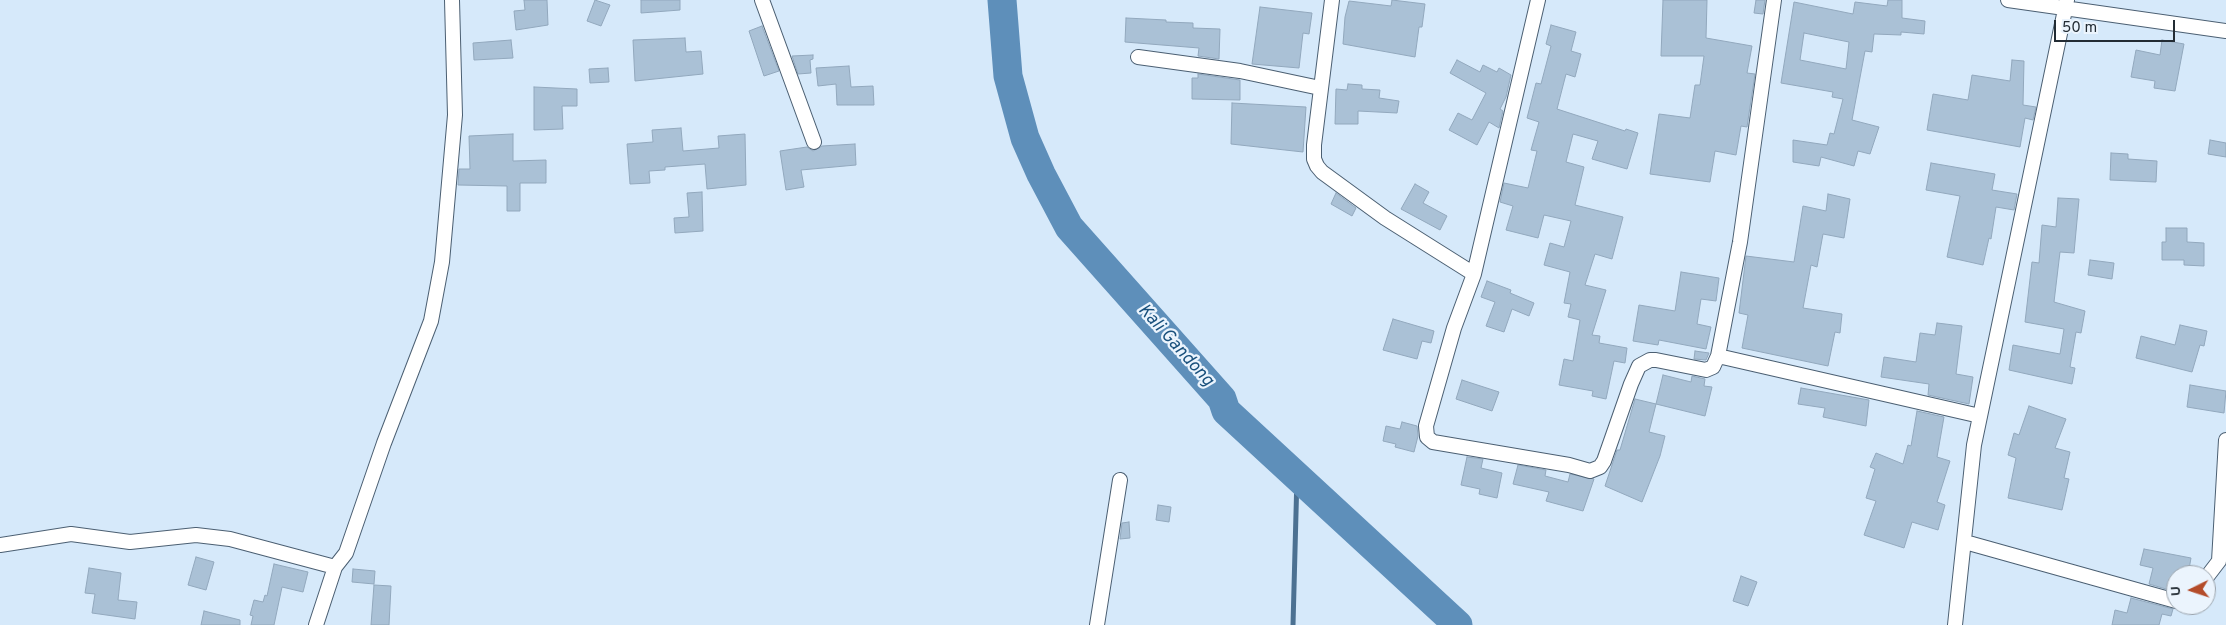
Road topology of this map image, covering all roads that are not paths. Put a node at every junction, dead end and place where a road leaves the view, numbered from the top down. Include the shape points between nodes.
1 (452, 0) edge
2 (762, 0) edge
3 (1332, 0) edge
4 (1538, 0) edge
5 (1774, 0) edge
6 (2008, 0) edge
7 (2066, 5) edge
8 (2226, 31) edge
9 (1138, 57) dead end
10 (1320, 88) junction
11 (814, 142) dead end
12 (1474, 274) junction
13 (1718, 356) junction
14 (1980, 416) junction
15 (2226, 440) edge
16 (1120, 480) dead end
17 (1964, 542) junction
18 (0, 545) edge
19 (2222, 561) edge
20 (336, 567) junction
21 (2166, 598) edge
22 (316, 625) edge
23 (1097, 625) edge
24 (1955, 625) edge

1 - 20 street via 455,115 442,262 431,321 346,553
2 - 11 street
3 - 10 street
4 - 12 street
5 - 13 street via 1740,242
6 - 7 street
7 - 8 street
7 - 14 street
9 - 10 street via 1240,71
10 - 12 street via 1314,159 1322,172 1385,218
12 - 13 street via 1454,328 1426,426 1427,437 1433,442 1595,471 1604,461 1639,366 1656,360 1706,370 1713,367
13 - 14 street
14 - 17 street
15 - 19 street
16 - 23 street
17 - 21 street
17 - 24 street
18 - 20 street via 71,534 130,542 196,535 230,539
20 - 22 street

